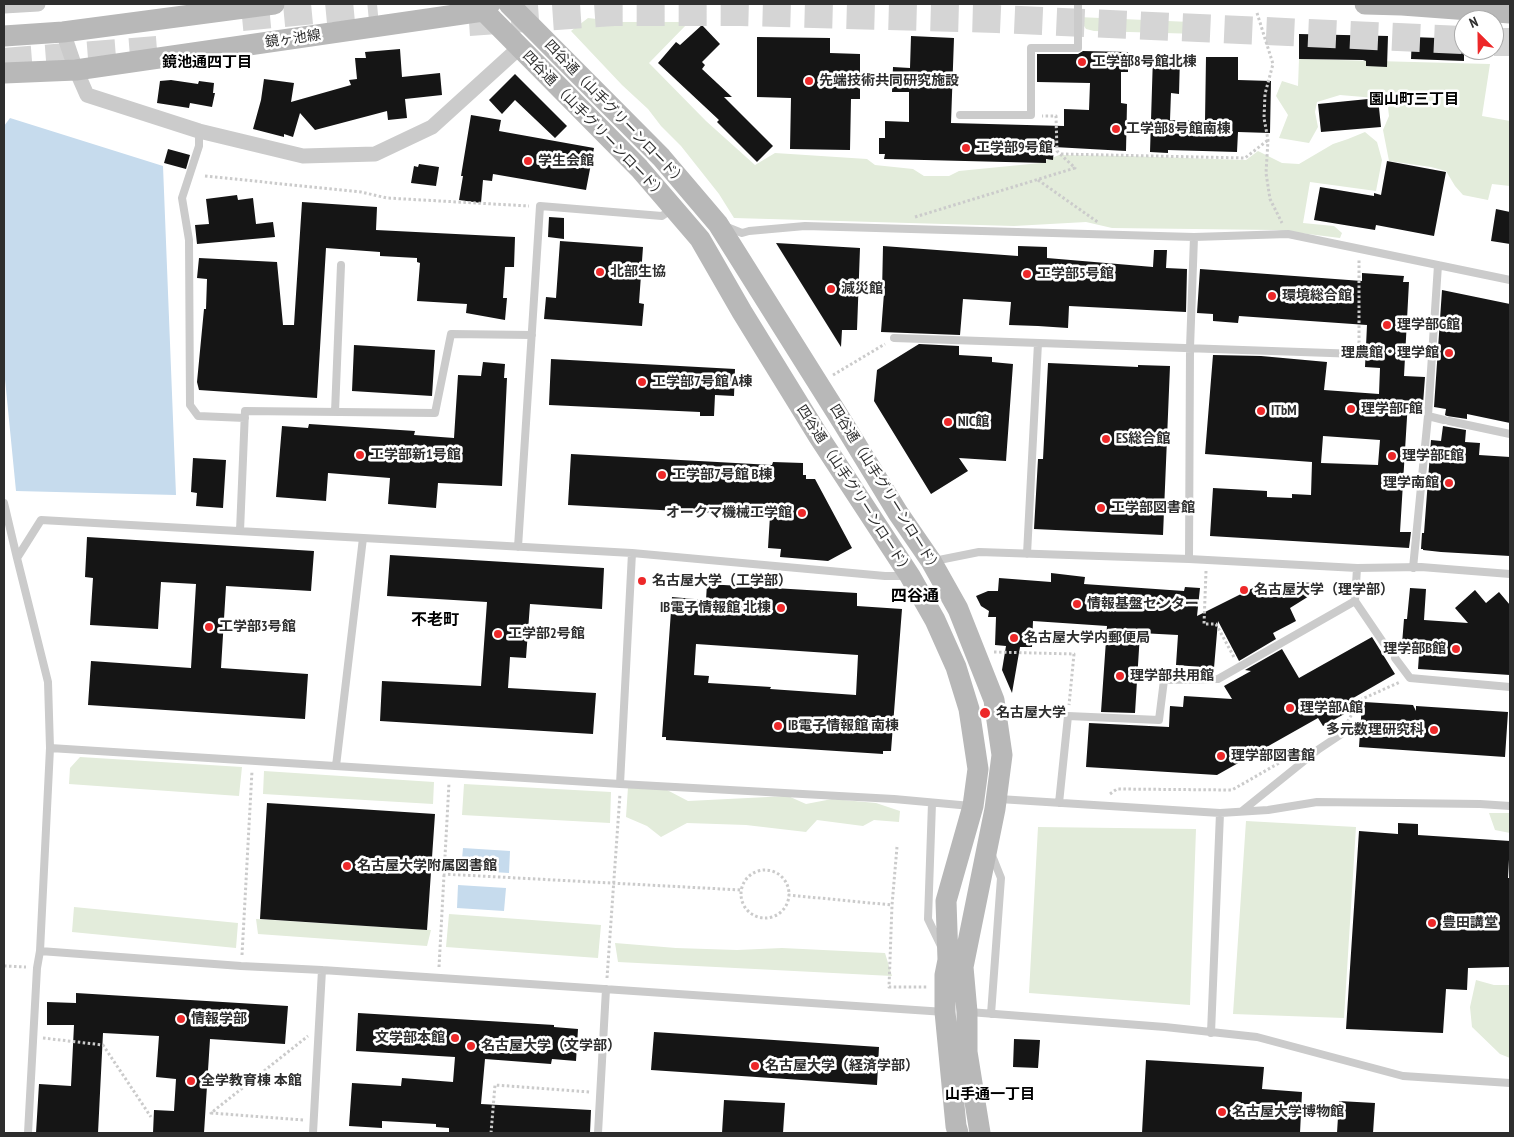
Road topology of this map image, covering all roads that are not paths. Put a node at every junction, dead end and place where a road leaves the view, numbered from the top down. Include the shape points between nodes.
1 (38, 4) edge
2 (274, 4) edge
3 (509, 4) edge
4 (1078, 4) edge
5 (1365, 4) edge
6 (4, 6) edge
7 (483, 6) edge
8 (1510, 13) edge
9 (63, 32) junction
10 (4, 36) edge
11 (519, 48) junction
12 (76, 70) junction
13 (4, 73) edge
14 (960, 114) dead end
15 (199, 131) junction
16 (674, 208) junction
17 (718, 224) junction
18 (1194, 237) junction
19 (1438, 264) junction
20 (341, 265) dead end
21 (1510, 280) edge
22 (532, 336) junction
23 (894, 338) road end
24 (1038, 343) junction
25 (1190, 348) junction
26 (1359, 354) road end
27 (335, 412) junction
28 (1428, 416) junction
29 (245, 418) junction
30 (1510, 434) edge
31 (4, 503) edge
32 (240, 530) junction
33 (363, 538) junction
34 (518, 547) junction
35 (632, 553) junction
36 (1027, 554) junction
37 (17, 558) junction
38 (1189, 559) junction
39 (931, 562) junction
40 (1357, 568) junction
41 (1413, 568) junction
42 (1510, 574) edge
43 (910, 576) junction
44 (1355, 601) junction
45 (1389, 651) dead end
46 (1394, 658) dead end
47 (1510, 687) edge
48 (1340, 735) road end
49 (50, 748) junction
50 (336, 766) junction
51 (620, 784) junction
52 (1059, 803) junction
53 (932, 804) junction
54 (986, 806) junction
55 (1510, 806) edge
56 (1242, 811) junction
57 (1220, 813) junction
58 (987, 842) junction
59 (40, 951) junction
60 (948, 960) junction
61 (322, 970) junction
62 (606, 989) junction
63 (956, 1012) junction
64 (990, 1014) junction
65 (1211, 1033) junction
66 (1510, 1083) edge
67 (28, 1133) edge
68 (313, 1133) edge
69 (598, 1133) edge
70 (958, 1133) edge
71 (980, 1133) edge

1 - 6 street
2 - 9 street
3 - 17 street, 四谷通（山手グリーンロード） via 661,157
4 - 14 lane via 1078,48 1031,48 1031,115
5 - 8 street
7 - 11 street, 四谷通 （山手グリーンロード）
7 - 12 street, 鏡ヶ池線
9 - 10 street
9 - 12 street
11 - 15 street via 432,127 375,154 303,156
11 - 16 street, 四谷通 （山手グリーンロード） via 639,168
12 - 13 street, 鏡ヶ池線
12 - 15 street via 87,96
15 - 29 lane via 199,146 182,198 188,240 190,405 198,416
16 - 22 lane via 662,216 540,206
16 - 43 street, 四谷通 （山手グリーンロード） via 700,239 818,437
17 - 18 lane via 742,233 805,226
17 - 39 street, 四谷通（山手グリーンロード）
18 - 19 lane via 1288,234
18 - 25 lane
19 - 21 lane
19 - 28 lane
20 - 27 lane
22 - 27 lane via 451,334 435,413
22 - 34 lane
23 - 24 lane
24 - 25 lane
24 - 36 lane
25 - 26 lane
25 - 38 lane
27 - 29 lane via 245,411
28 - 30 lane
28 - 41 lane
29 - 32 lane
31 - 37 lane
32 - 33 lane
32 - 37 lane via 41,520
33 - 34 lane
33 - 50 lane
34 - 35 lane
35 - 43 lane
35 - 51 lane
36 - 38 lane
36 - 39 lane via 979,552
37 - 49 lane via 48,682
38 - 40 lane
39 - 54 street, 四谷通（山手グリーンロード） via 958,609 994,700 1002,755
40 - 41 lane
40 - 44 lane
41 - 42 lane
43 - 54 street, 四谷通 （山手グリーンロード） via 956,667 969,709
44 - 45 lane
44 - 52 lane via 1218,679 1164,680 1159,720 1068,716
46 - 47 lane via 1410,678
48 - 56 lane
49 - 50 lane
49 - 59 lane
50 - 51 lane
51 - 53 lane via 894,799
52 - 54 lane
52 - 57 lane
53 - 54 lane
53 - 60 lane via 928,918
54 - 58 street, 四谷通（山手グリーンロード）
54 - 60 street, 四谷通 （山手グリーンロード） via 946,901
55 - 56 lane via 1316,802
56 - 57 lane
57 - 65 lane
58 - 63 street, 四谷通（山手グリーンロード）
58 - 64 lane via 1001,878
59 - 61 lane
59 - 67 lane
60 - 63 street, 四谷通 （山手グリーンロード） via 945,987
61 - 62 lane
61 - 68 lane
62 - 63 lane
62 - 69 lane
63 - 64 lane
63 - 70 street, 四谷通 （山手グリーンロード）
63 - 71 street, 四谷通（山手グリーンロード） via 967,1052
64 - 65 lane
65 - 66 lane via 1257,1037 1403,1076

